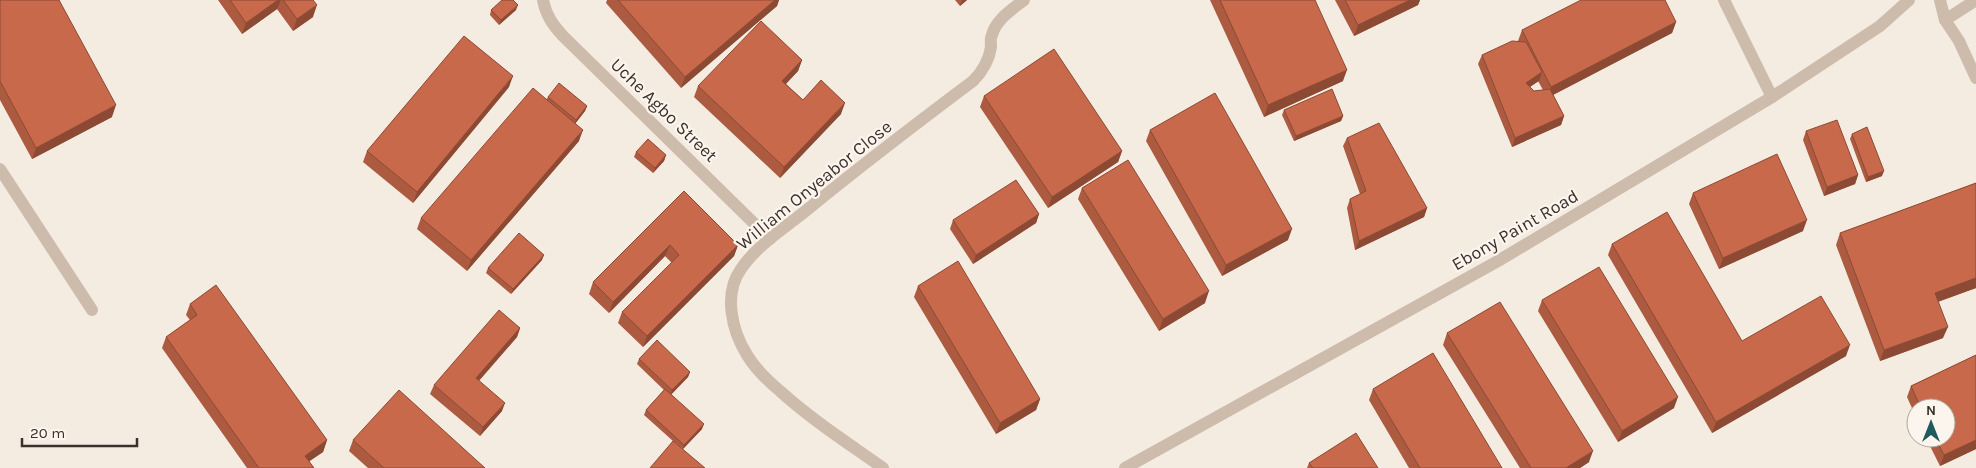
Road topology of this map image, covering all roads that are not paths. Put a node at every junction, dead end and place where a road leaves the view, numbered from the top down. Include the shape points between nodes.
1 (543, 0) edge
2 (1024, 0) edge
3 (1724, 0) edge
4 (1909, 0) edge
5 (1940, 0) edge
6 (1976, 0) edge
7 (1945, 20) junction
8 (1976, 78) edge
9 (1772, 98) junction
10 (0, 169) edge
11 (770, 240) junction
12 (92, 310) dead end
13 (883, 468) edge
14 (1125, 468) edge

1 - 11 street, Uche Agbo Street via 551,24
2 - 11 street, William Onyeabor Close via 996,26 988,58 978,76
3 - 9 street
4 - 9 street, Ebony Paint Road via 1880,26
5 - 7 street
6 - 7 street
7 - 8 street
9 - 14 street, Ebony Paint Road via 1498,261
10 - 12 street
11 - 13 street, William Onyeabor Close via 740,269 732,290 731,306 738,337 748,357 800,410

